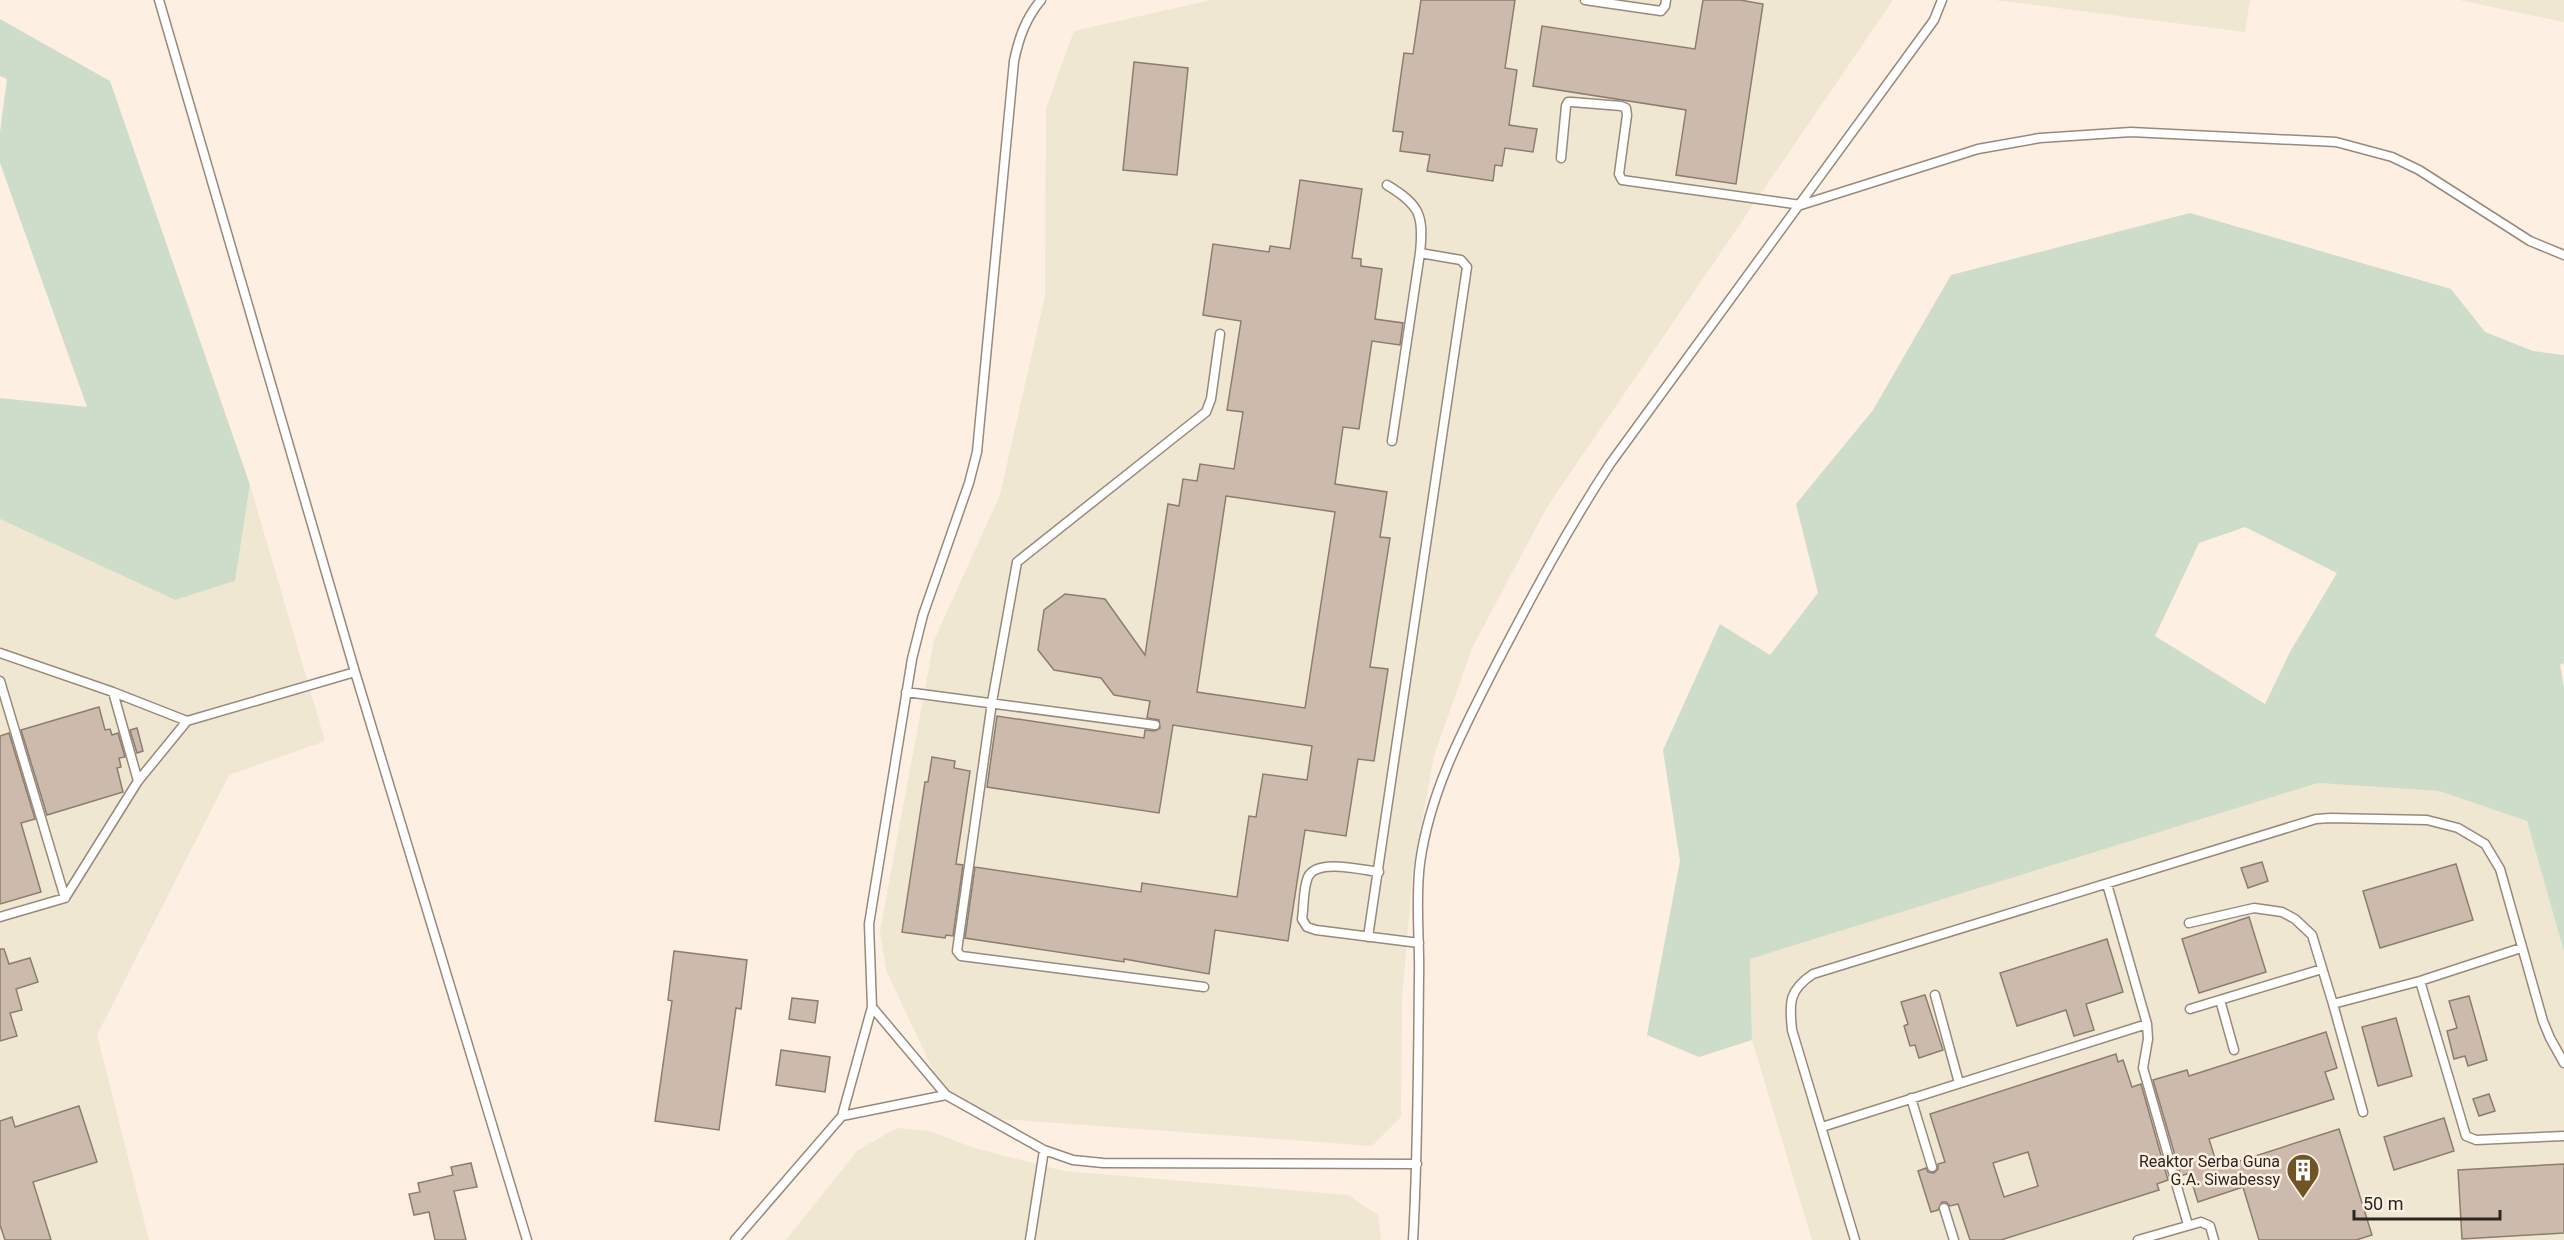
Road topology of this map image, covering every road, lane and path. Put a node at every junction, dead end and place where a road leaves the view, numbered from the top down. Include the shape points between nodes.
1 (159, 0) edge
2 (1041, 0) edge
3 (1585, 0) edge
4 (1666, 0) edge
5 (1942, 0) edge
6 (1561, 158) dead end
7 (1387, 186) dead end
8 (1801, 205) junction
9 (1420, 253) junction
10 (2564, 255) edge
11 (1220, 334) dead end
12 (1392, 441) dead end
13 (0, 653) edge
14 (355, 672) junction
15 (0, 681) edge
16 (113, 692) junction
17 (906, 692) junction
18 (992, 702) junction
19 (187, 721) junction
20 (1155, 725) dead end
21 (138, 781) junction
22 (1378, 872) junction
23 (2107, 884) junction
24 (65, 898) junction
25 (0, 917) edge
26 (2189, 923) dead end
27 (1368, 937) junction
28 (1419, 943) junction
29 (2521, 948) junction
30 (2322, 969) junction
31 (2420, 981) junction
32 (1204, 987) dead end
33 (1935, 995) dead end
34 (2220, 1000) junction
35 (2333, 1004) junction
36 (872, 1007) junction
37 (2190, 1009) dead end
38 (2147, 1024) junction
39 (2234, 1050) dead end
40 (2564, 1062) edge
41 (1959, 1083) junction
42 (946, 1095) junction
43 (1911, 1098) junction
44 (2363, 1112) dead end
45 (842, 1116) junction
46 (1822, 1127) junction
47 (2564, 1137) edge
48 (1044, 1150) junction
49 (1417, 1164) junction
50 (1932, 1167) dead end
51 (1944, 1208) dead end
52 (2188, 1225) junction
53 (527, 1240) edge
54 (735, 1240) edge
55 (1030, 1240) edge
56 (1413, 1240) edge
57 (1856, 1240) edge
58 (1954, 1240) edge
59 (2138, 1240) edge
60 (2214, 1240) edge

1 - 14 lane
2 - 17 lane via 1030,13 1014,61 977,452 919,631
3 - 4 lane via 1661,11
5 - 8 lane via 1934,20
6 - 8 lane via 1568,102 1621,106 1626,108 1627,115 1618,174 1622,180
7 - 9 lane via 1407,197 1416,208
8 - 10 lane via 1978,149 2040,138 2131,132 2336,142 2392,157 2530,240
8 - 28 lane via 1610,464 1536,587 1455,745 1438,788 1420,864
9 - 12 lane
9 - 22 lane via 1461,260 1467,267
11 - 18 lane via 1206,412 1017,562
13 - 16 lane
14 - 19 lane
14 - 53 lane
15 - 24 lane
16 - 19 lane
16 - 21 lane
17 - 18 lane
17 - 36 lane via 869,924
18 - 20 lane
18 - 32 lane via 957,951 961,956
19 - 21 lane
21 - 24 lane
22 - 27 lane
22 - 27 lane via 1328,866 1315,868 1308,877 1302,919 1307,927
23 - 29 lane via 2316,819 2427,820 2472,835 2494,855
23 - 38 lane
23 - 46 lane via 1813,974 1797,985 1790,1008 1792,1030
24 - 25 lane
26 - 30 lane via 2241,909 2282,912 2312,935
27 - 28 lane
28 - 49 lane
29 - 31 lane
29 - 40 lane via 2550,1038
30 - 34 lane
30 - 35 lane
31 - 35 lane
31 - 47 lane via 2466,1136 2476,1140
33 - 41 lane
34 - 37 lane
34 - 39 lane
35 - 44 lane
36 - 42 lane
36 - 45 lane
38 - 41 lane
38 - 52 lane via 2143,1068
41 - 43 lane
42 - 45 lane
42 - 48 lane
43 - 46 lane
43 - 50 lane
45 - 54 lane
46 - 57 lane
48 - 49 lane via 1073,1160 1103,1163
48 - 55 lane
49 - 56 lane
51 - 58 lane
52 - 59 lane
52 - 60 lane via 2207,1222

